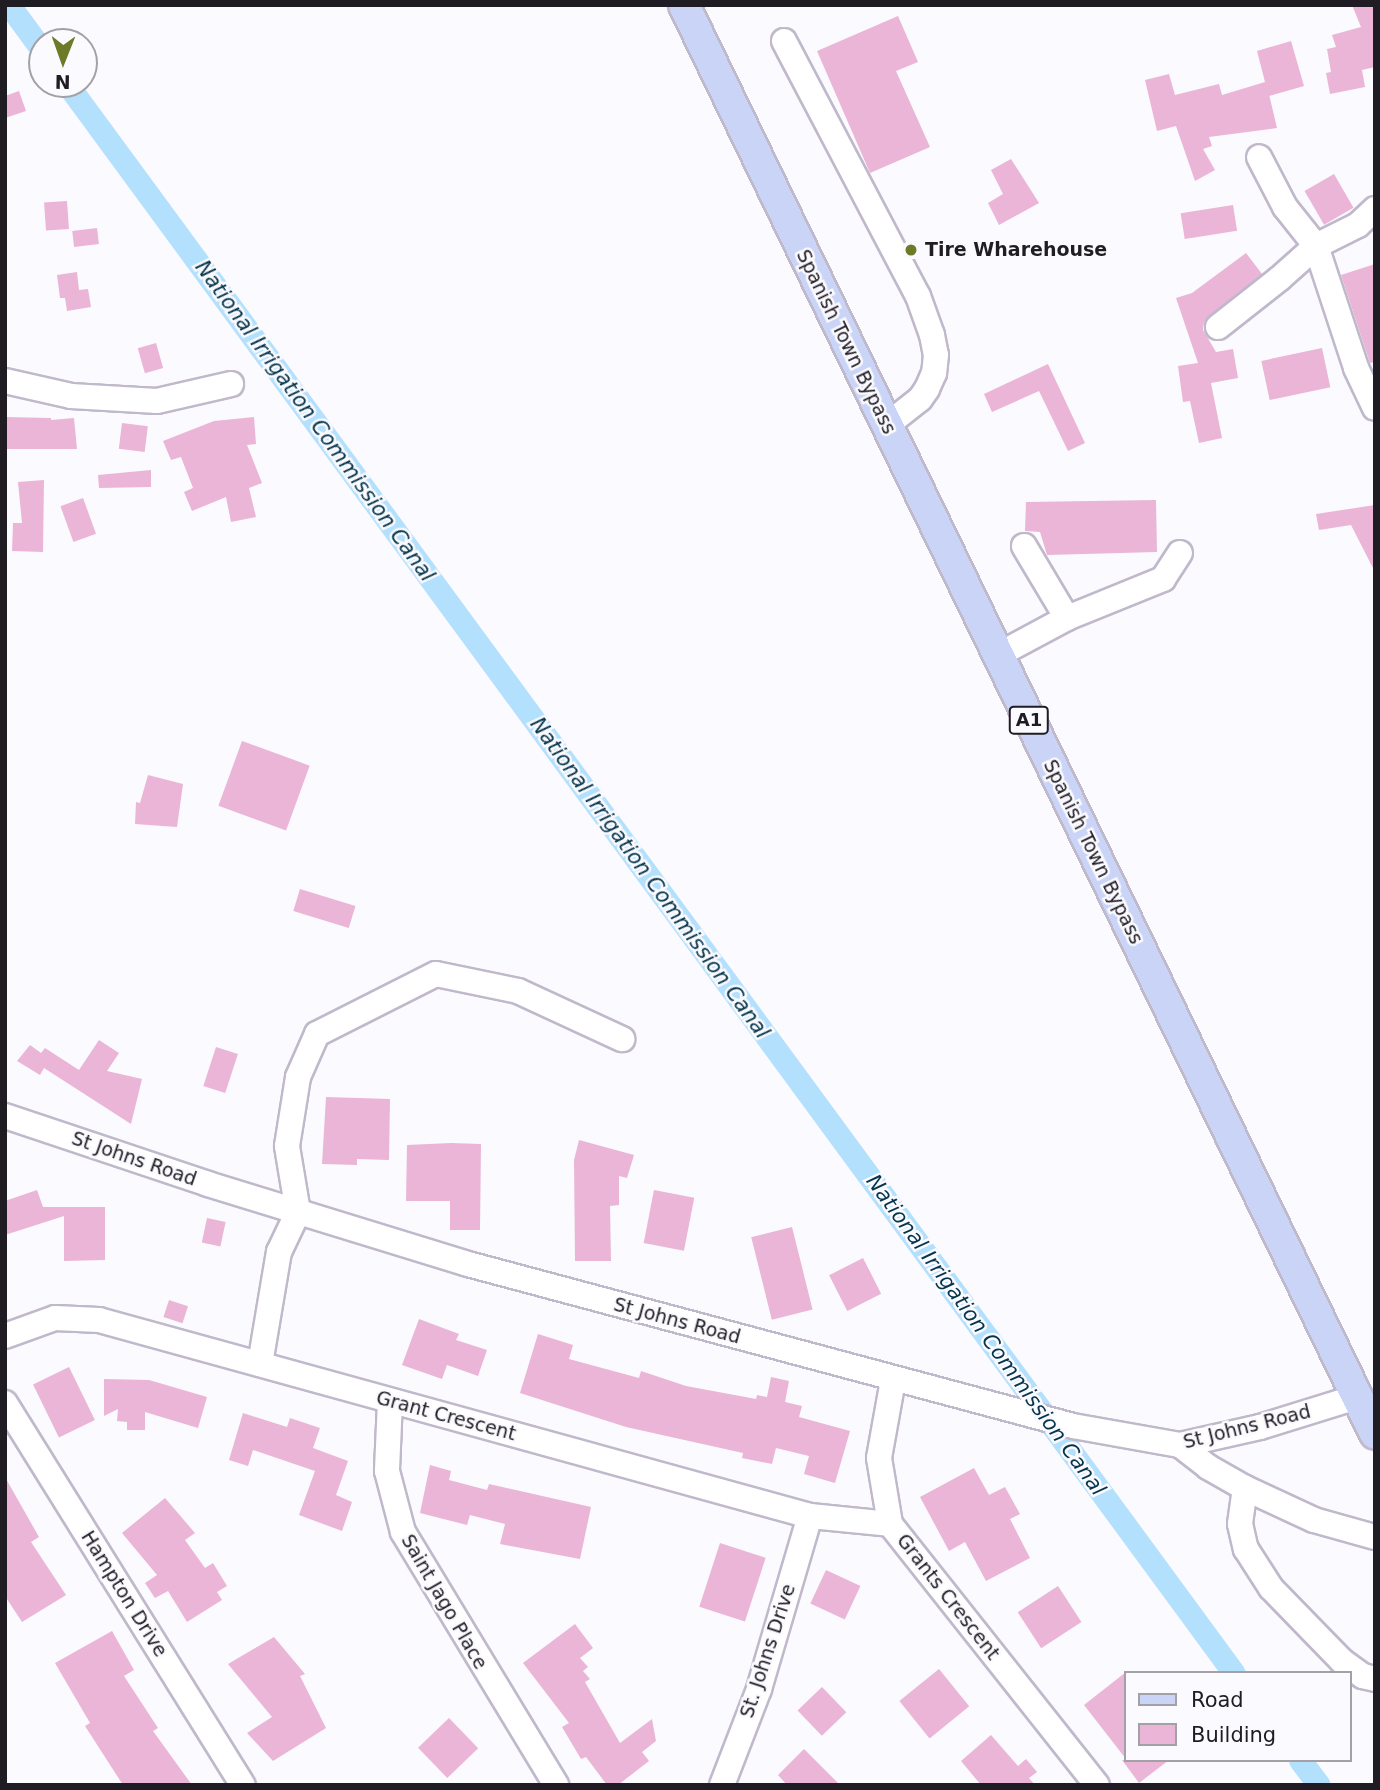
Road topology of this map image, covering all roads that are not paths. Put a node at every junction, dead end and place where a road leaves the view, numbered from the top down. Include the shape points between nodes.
1 (684, 5) edge
2 (784, 41) dead end
3 (1259, 157) dead end
4 (1375, 209) edge
5 (1316, 246) junction
6 (1217, 327) dead end
7 (5, 381) edge
8 (231, 384) dead end
9 (1375, 408) edge
10 (887, 425) junction
11 (1024, 546) dead end
12 (1180, 553) dead end
13 (1068, 618) junction
14 (998, 655) junction
15 (622, 1039) dead end
16 (5, 1116) edge
17 (298, 1212) junction
18 (5, 1336) edge
19 (260, 1364) junction
20 (893, 1380) junction
21 (1357, 1397) junction
22 (390, 1401) junction
23 (5, 1403) edge
24 (1375, 1434) edge
25 (1180, 1445) junction
26 (1245, 1488) junction
27 (810, 1517) junction
28 (890, 1524) junction
29 (1375, 1537) edge
30 (1375, 1679) edge
31 (1096, 1784) edge
32 (243, 1785) edge
33 (556, 1785) edge
34 (722, 1785) edge

1 - 10 main road, Spanish Town Bypass / A1
2 - 10 street via 918,296 932,335 936,355 927,389
3 - 5 street via 1286,207
4 - 5 street via 1358,225
5 - 6 street
5 - 9 street via 1356,368
7 - 8 street via 71,396 157,401
10 - 14 main road, Spanish Town Bypass / A1
11 - 13 street
12 - 13 street via 1163,579
13 - 14 street
14 - 21 main road, Spanish Town Bypass / A1
15 - 17 street via 518,991 436,974 317,1034 298,1077 287,1146
16 - 17 street, St Johns Road
17 - 19 street via 279,1252
17 - 20 street, St Johns Road via 468,1264
18 - 19 street, Grant Crescent via 55,1318 99,1320
19 - 22 street, Grant Crescent
20 - 25 street, St Johns Road via 1026,1416
20 - 28 street, Grants Crescent via 878,1458
21 - 24 main road, Spanish Town Bypass / A1
21 - 25 street, St Johns Road via 1260,1427
22 - 27 street, Grant Crescent
22 - 33 street, Saint Jago Place via 387,1471 402,1532
23 - 32 street, Hampton Drive
25 - 26 street
26 - 29 street via 1314,1520
26 - 30 street via 1240,1524 1246,1549 1270,1588 1342,1661
27 - 28 street, Grant Crescent
27 - 34 street, St. Johns Drive via 759,1689
28 - 31 street, Grants Crescent

